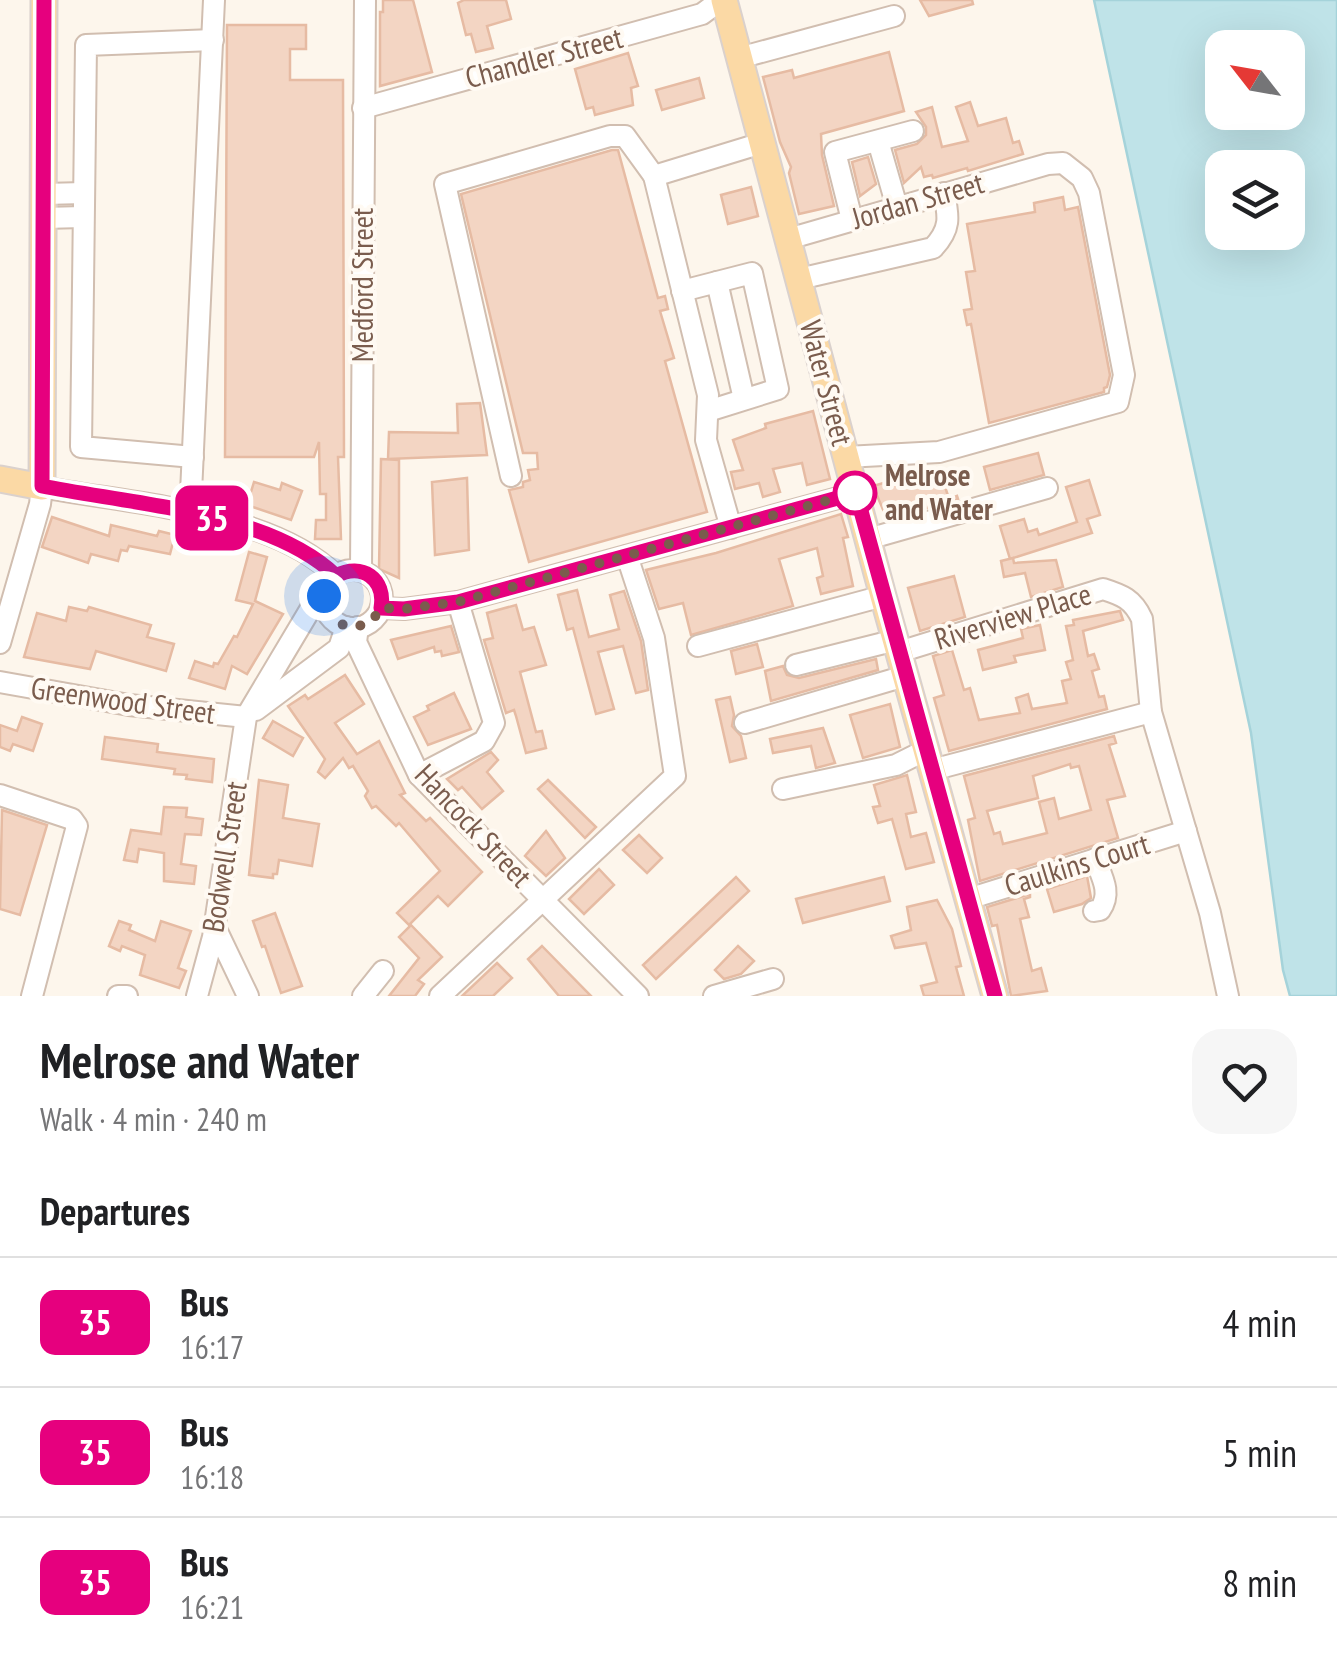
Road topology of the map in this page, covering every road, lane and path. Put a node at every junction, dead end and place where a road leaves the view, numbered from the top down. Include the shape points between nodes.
1 (44, 0) edge
2 (214, 0) edge
3 (365, 0) edge
4 (722, 0) edge
5 (894, 16) dead end
6 (214, 40) junction
7 (739, 58) junction
8 (364, 108) junction
9 (913, 132) dead end
10 (878, 141) junction
11 (762, 143) junction
12 (654, 176) junction
13 (84, 193) junction
14 (944, 193) junction
15 (44, 206) junction
16 (897, 207) junction
17 (83, 217) junction
18 (852, 220) junction
19 (788, 240) junction
20 (798, 280) junction
21 (717, 282) junction
22 (682, 291) junction
23 (744, 399) junction
24 (708, 410) junction
25 (192, 457) junction
26 (846, 457) junction
27 (511, 476) dead end
28 (0, 479) edge
29 (42, 486) junction
30 (1046, 488) dead end
31 (856, 493) junction
32 (190, 514) junction
33 (731, 528) junction
34 (868, 539) junction
35 (627, 556) junction
36 (362, 570) junction
37 (336, 576) junction
38 (324, 596) junction
39 (883, 596) junction
40 (458, 602) junction
41 (381, 608) junction
42 (352, 627) junction
43 (0, 643) edge
44 (698, 646) dead end
45 (900, 656) junction
46 (796, 664) dead end
47 (0, 682) edge
48 (1151, 712) junction
49 (246, 716) junction
50 (745, 723) dead end
51 (929, 760) junction
52 (419, 775) junction
53 (783, 789) dead end
54 (0, 795) edge
55 (1186, 831) junction
56 (1095, 860) junction
57 (968, 899) junction
58 (542, 900) junction
59 (1094, 911) dead end
60 (214, 927) junction
61 (383, 972) dead end
62 (773, 979) dead end
63 (32, 996) edge
64 (118, 996) edge
65 (127, 996) edge
66 (197, 996) edge
67 (248, 996) edge
68 (364, 996) edge
69 (440, 996) edge
70 (638, 996) edge
71 (714, 996) edge
72 (995, 996) edge
73 (1228, 996) edge

1 - 15 main road
2 - 6 street
3 - 8 street, Medford Street
4 - 7 main road, Water Street
4 - 8 street, Chandler Street via 702,14
5 - 7 street
6 - 13 street via 86,46
6 - 25 street
7 - 11 main road, Water Street
8 - 36 street, Medford Street
9 - 10 street
10 - 16 street
10 - 18 street via 835,152
11 - 12 street
11 - 19 main road, Water Street
12 - 22 street
12 - 27 street via 625,136 610,136 445,184
13 - 15 street
13 - 17 street
14 - 16 street, Jordan Street
14 - 20 street via 950,222 933,248
14 - 26 street, Jordan Street via 1063,162 1082,178 1124,374 1118,402 939,452
15 - 17 street
15 - 29 main road
16 - 18 street, Jordan Street
17 - 25 street via 81,447
18 - 19 street, Jordan Street
19 - 20 main road, Water Street
20 - 26 main road, Water Street
21 - 22 street
21 - 23 street
21 - 23 street via 752,273 778,388
22 - 24 street
23 - 24 street
24 - 33 street via 706,440
25 - 32 street
26 - 31 main road, Water Street
28 - 29 main road
29 - 32 street
29 - 43 street
30 - 34 street
31 - 33 street
31 - 34 main road, Water Street
32 - 37 street via 245,525 300,548
33 - 35 street
34 - 39 main road, Water Street
35 - 40 street
35 - 58 street via 654,638 676,776
36 - 37 street
36 - 41 street via 381,590
37 - 38 street
38 - 42 street via 330,617
38 - 49 street, Bodwell Street
39 - 44 street
39 - 45 main road, Water Street
40 - 41 street
40 - 52 street via 494,723 484,741
41 - 42 street via 370,622
42 - 49 street via 339,648
42 - 52 street, Hancock Street
45 - 46 street
45 - 48 street, Riverview Place via 1103,588 1126,596 1142,618
45 - 50 street
45 - 51 main road, Water Street
47 - 49 street, Greenwood Street via 129,705
48 - 51 street
48 - 55 street, Riverview Place
49 - 60 street, Bodwell Street
51 - 53 street
51 - 57 main road, Water Street
52 - 58 street, Hancock Street
54 - 63 street via 72,818 77,826
55 - 56 street, Caulkins Court
55 - 73 street, Riverview Place
56 - 57 street, Caulkins Court
56 - 59 street via 1106,902
57 - 72 main road, Water Street
58 - 69 street
58 - 70 street, Hancock Street
60 - 66 street, Bodwell Street
60 - 67 street
61 - 68 street
62 - 71 street
64 - 65 street

